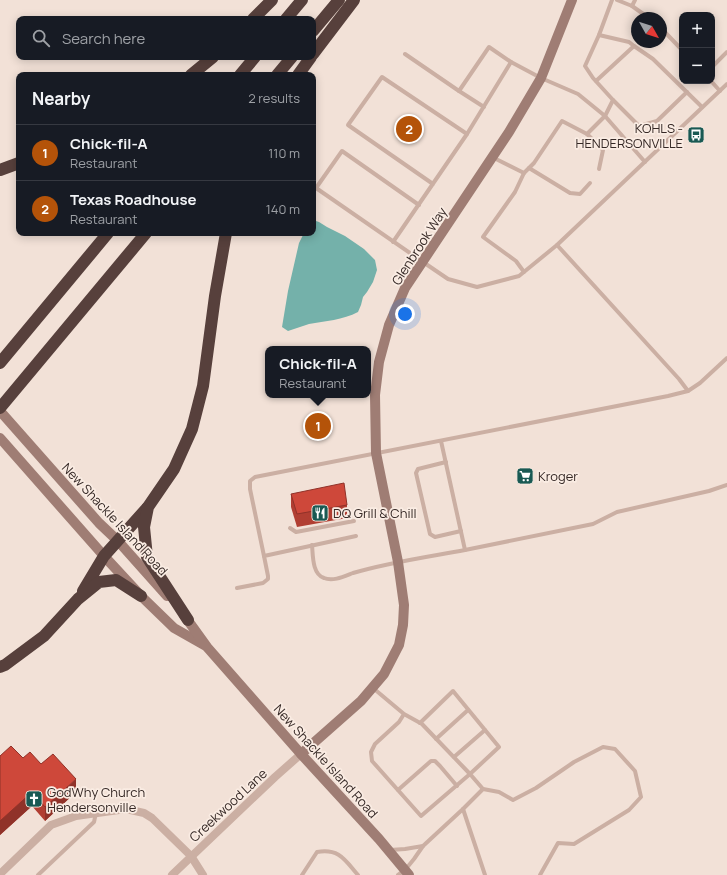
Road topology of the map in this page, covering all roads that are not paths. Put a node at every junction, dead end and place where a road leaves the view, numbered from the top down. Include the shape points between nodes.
1 (272, 0) edge
2 (302, 0) edge
3 (339, 0) edge
4 (354, 0) edge
5 (572, 0) edge
6 (612, 0) edge
7 (617, 0) edge
8 (635, 0) edge
9 (632, 6) junction
10 (640, 12) edge
11 (256, 16) edge
12 (289, 16) edge
13 (316, 27) edge
14 (667, 34) edge
15 (599, 35) junction
16 (631, 44) edge
17 (632, 48) edge
18 (637, 48) edge
19 (680, 48) edge
20 (316, 50) edge
21 (727, 52) edge
22 (405, 54) dead end
23 (209, 60) edge
24 (252, 60) edge
25 (290, 60) edge
26 (309, 60) edge
27 (511, 62) junction
28 (715, 64) edge
29 (195, 72) edge
30 (242, 72) edge
31 (280, 72) edge
32 (300, 72) edge
33 (541, 78) junction
34 (596, 81) junction
35 (714, 84) edge
36 (727, 84) edge
37 (459, 91) junction
38 (720, 91) junction
39 (687, 92) junction
40 (613, 100) junction
41 (484, 107) junction
42 (702, 107) junction
43 (605, 116) junction
44 (467, 134) junction
45 (587, 134) junction
46 (492, 157) junction
47 (645, 162) junction
48 (16, 164) edge
49 (529, 168) junction
50 (600, 169) dead end
51 (0, 170) edge
52 (524, 174) junction
53 (590, 183) dead end
54 (433, 184) junction
55 (419, 205) junction
56 (106, 236) edge
57 (144, 236) edge
58 (225, 236) edge
59 (393, 242) junction
60 (557, 245) junction
61 (423, 262) junction
62 (524, 272) junction
63 (727, 358) edge
64 (0, 364) edge
65 (688, 391) junction
66 (0, 410) edge
67 (0, 438) edge
68 (441, 441) junction
69 (376, 453) junction
70 (446, 462) junction
71 (727, 485) edge
72 (148, 507) junction
73 (354, 521) dead end
74 (290, 528) dead end
75 (461, 531) junction
76 (356, 536) dead end
77 (118, 541) junction
78 (312, 545) junction
79 (465, 550) junction
80 (104, 556) junction
81 (264, 556) junction
82 (398, 562) junction
83 (237, 588) dead end
84 (141, 596) junction
85 (78, 599) junction
86 (188, 620) junction
87 (207, 647) junction
88 (0, 668) edge
89 (373, 687) junction
90 (468, 710) junction
91 (404, 714) junction
92 (420, 723) junction
93 (485, 730) junction
94 (436, 739) junction
95 (301, 754) junction
96 (454, 757) junction
97 (470, 774) junction
98 (457, 786) junction
99 (483, 789) junction
100 (398, 790) junction
101 (463, 809) junction
102 (96, 813) junction
103 (423, 846) junction
104 (388, 850) junction
105 (191, 856) junction
106 (404, 873) edge
107 (0, 874) edge
108 (38, 875) edge
109 (172, 875) edge
110 (203, 875) edge
111 (302, 875) edge
112 (358, 875) edge
113 (485, 875) edge
114 (540, 875) edge

1 - 11 highway
2 - 12 highway
3 - 13 highway
4 - 20 highway
5 - 33 main road, Glenbrook Way
6 - 15 lane
7 - 9 lane
8 - 9 lane
9 - 10 lane
14 - 19 lane
15 - 16 lane
15 - 34 lane via 585,66
17 - 34 lane
18 - 39 lane via 653,59
21 - 28 lane
22 - 37 lane
23 - 29 highway
24 - 30 highway
25 - 31 highway
26 - 32 highway
27 - 33 lane
27 - 37 lane via 489,47
27 - 41 lane
33 - 43 lane via 578,94
33 - 46 main road, Glenbrook Way
34 - 40 lane
35 - 38 lane
36 - 38 lane
37 - 41 lane
38 - 42 lane
39 - 40 lane via 656,122 639,126
39 - 42 lane
40 - 43 lane
41 - 44 lane
42 - 47 lane
43 - 45 lane
43 - 47 lane
44 - 54 lane
44 - 54 lane via 382,77 348,125
45 - 49 lane via 562,121
45 - 50 lane via 603,150
46 - 52 lane
46 - 61 main road, Glenbrook Way
47 - 60 lane
48 - 51 highway
49 - 52 lane
49 - 53 lane via 570,193 580,194
52 - 62 lane via 515,192 483,237 516,261
54 - 55 lane
55 - 59 lane
55 - 59 lane via 342,151 316,188
56 - 64 highway
57 - 66 highway
58 - 72 highway via 203,386 192,429 174,469
59 - 61 lane
60 - 62 lane
60 - 65 lane
61 - 62 lane via 448,279 477,287 519,276
61 - 69 main road, Glenbrook Way via 405,288 389,325 379,362 375,395
63 - 65 lane
65 - 68 lane
66 - 77 main road, New Shackle Island Road via 99,523
67 - 80 main road, New Shackle Island Road
68 - 69 lane
68 - 70 lane
69 - 81 lane via 255,477 250,481
69 - 82 main road, Glenbrook Way
70 - 75 lane
70 - 75 lane via 418,469 416,473 430,534 435,537
71 - 79 lane via 618,512 593,524
72 - 77 highway
72 - 86 highway via 144,527 147,557
73 - 74 lane via 296,532
75 - 79 lane
76 - 78 lane
77 - 80 highway
77 - 86 main road, New Shackle Island Road
78 - 81 lane
78 - 82 lane via 316,572 326,579 339,578
79 - 82 lane
80 - 84 main road, New Shackle Island Road
80 - 85 highway
81 - 83 lane via 268,579
82 - 89 main road, Glenbrook Way via 404,605 400,645 384,674
84 - 85 highway via 116,580 99,582
84 - 87 main road, New Shackle Island Road via 174,628
85 - 88 highway via 44,636
86 - 87 main road, New Shackle Island Road
87 - 95 main road, New Shackle Island Road
89 - 91 lane
89 - 95 main road, Glenbrook Way via 361,701
90 - 92 lane via 453,691
90 - 93 lane
90 - 94 lane
91 - 92 lane
91 - 100 lane via 375,744 371,752 372,761
92 - 94 lane
93 - 96 lane
93 - 97 lane via 499,747
94 - 96 lane
95 - 104 main road, New Shackle Island Road
95 - 105 street, Creekwood Lane
96 - 97 lane
97 - 98 lane
97 - 99 lane
98 - 100 lane via 435,761 431,761
98 - 100 lane via 421,816
99 - 101 lane
99 - 114 lane via 499,792 513,800 603,747 615,749 635,771 641,797 629,810 574,844 558,843
101 - 103 lane
101 - 113 lane
102 - 105 street via 126,809 144,813
102 - 107 street via 76,816 52,825
102 - 108 lane via 94,822
103 - 104 lane
103 - 106 lane
104 - 106 main road, New Shackle Island Road
105 - 109 street, Creekwood Lane
105 - 110 street
111 - 112 lane via 317,852 326,851 334,852

